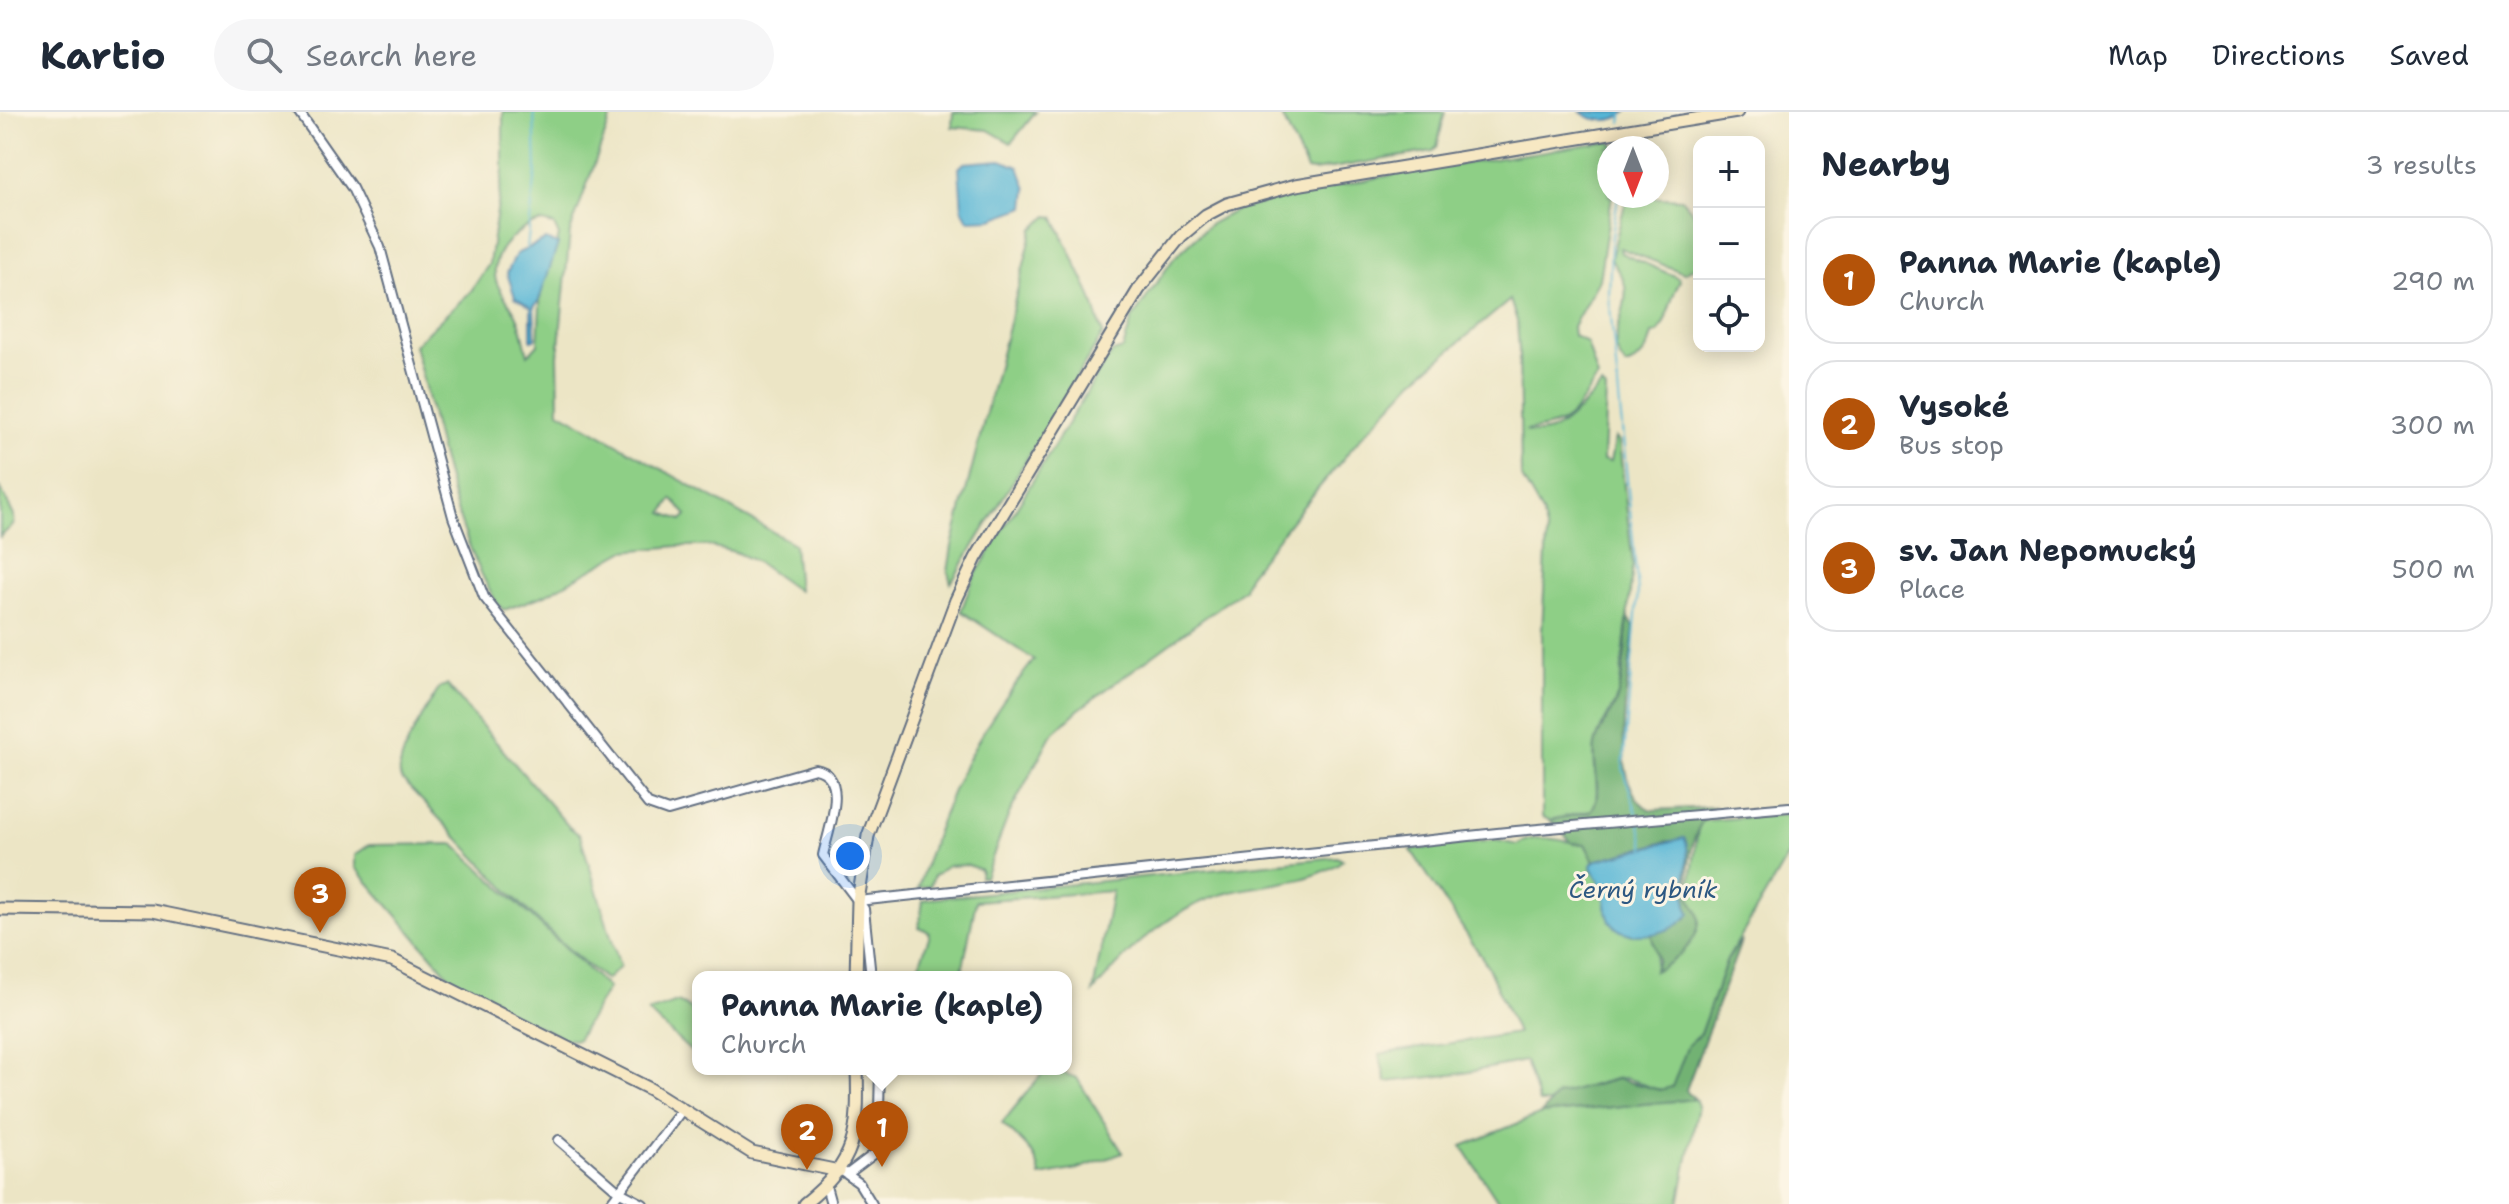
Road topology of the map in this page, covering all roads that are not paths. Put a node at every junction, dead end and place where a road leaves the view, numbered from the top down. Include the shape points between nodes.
1 (299, 112) edge
2 (1736, 112) edge
3 (1789, 807) edge
4 (858, 901) junction
5 (0, 909) edge
6 (856, 971) edge
7 (870, 971) edge
8 (857, 1075) edge
9 (880, 1075) edge
10 (682, 1110) junction
11 (559, 1140) dead end
12 (844, 1172) junction
13 (826, 1186) junction
14 (618, 1191) junction
15 (610, 1204) edge
16 (643, 1204) edge
17 (804, 1204) edge
18 (831, 1204) edge
19 (872, 1204) edge

1 - 4 street via 352,188 380,247 453,517 470,568 491,607 648,804 668,811 815,769 827,771 835,793 823,855
2 - 4 main road via 1296,185 1227,204 1181,236 1139,289 976,558 880,796
3 - 4 street
4 - 6 main road
4 - 7 street via 864,909
5 - 10 main road via 153,911 392,960
8 - 12 main road via 858,1120
9 - 12 street via 878,1151
10 - 12 main road via 752,1153
10 - 14 street
11 - 14 street
12 - 13 main road
12 - 19 street
13 - 17 main road
13 - 18 street
14 - 15 street
14 - 16 street

